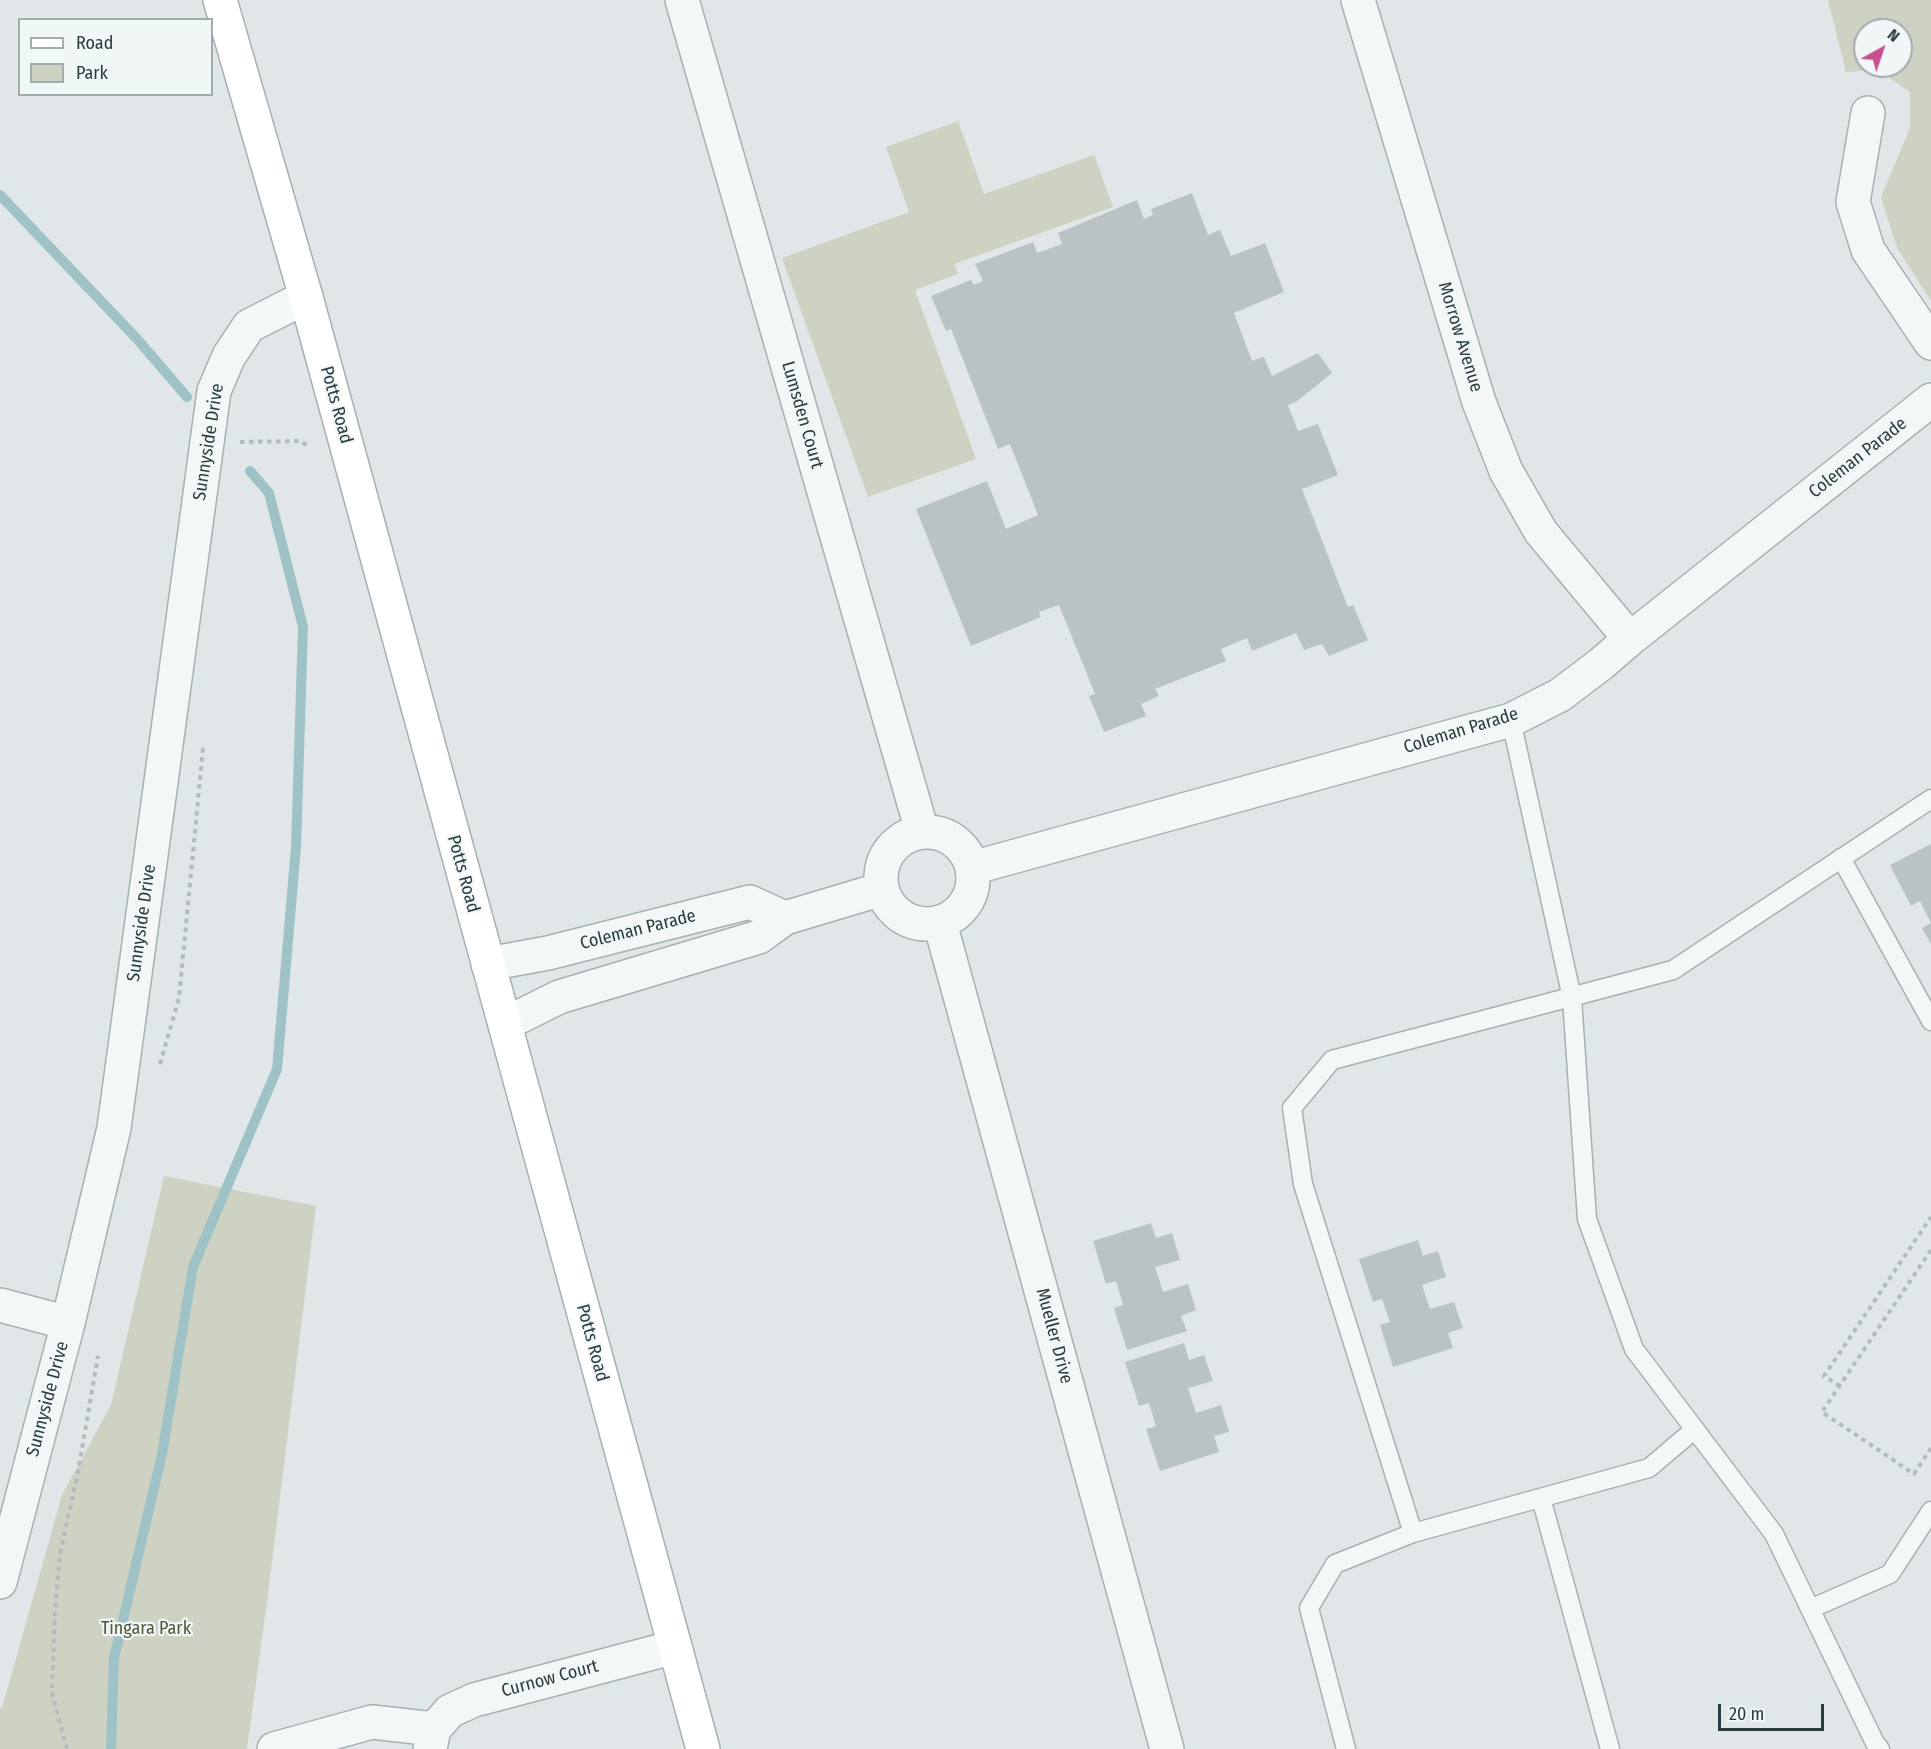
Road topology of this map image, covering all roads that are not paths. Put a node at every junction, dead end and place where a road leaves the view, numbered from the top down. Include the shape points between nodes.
1 (220, 0) edge
2 (682, 0) edge
3 (1358, 0) edge
4 (1868, 113) dead end
5 (306, 297) junction
6 (1931, 343) edge
7 (1931, 400) edge
8 (1630, 639) junction
9 (1511, 720) junction
10 (1931, 799) edge
11 (922, 831) junction
12 (1841, 858) junction
13 (972, 868) junction
14 (882, 889) junction
15 (785, 918) junction
16 (940, 923) junction
17 (488, 964) junction
18 (1572, 998) junction
19 (1931, 1021) edge
20 (504, 1024) junction
21 (0, 1305) edge
22 (68, 1323) junction
23 (1695, 1429) junction
24 (1541, 1498) junction
25 (1931, 1512) edge
26 (1413, 1533) junction
27 (0, 1582) edge
28 (1810, 1609) junction
29 (675, 1647) junction
30 (432, 1739) edge
31 (274, 1749) edge
32 (703, 1749) edge
33 (1167, 1749) edge
34 (1346, 1749) edge
35 (1610, 1749) edge
36 (1880, 1749) edge

1 - 5 street, Potts Road
2 - 11 street, Lumsden Court
3 - 8 street, Morrow Avenue via 1479,402 1506,471 1541,532
4 - 6 street via 1853,202 1868,250
5 - 17 street, Potts Road
5 - 22 street, Sunnyside Drive via 249,326 229,356 214,391 114,1128
7 - 8 street, Coleman Parade
8 - 9 street, Coleman Parade via 1560,695
9 - 13 street, Coleman Parade
9 - 18 lane
10 - 12 lane
11 - 13 street via 939,833 957,842
11 - 14 street via 903,837 890,848 882,865
12 - 18 lane via 1673,970
12 - 19 lane
13 - 16 street via 972,891 954,917
14 - 15 street
14 - 16 street via 897,914 915,923
15 - 17 street, Coleman Parade via 750,902 548,953
15 - 20 street via 759,937 559,997
16 - 33 street, Mueller Drive
17 - 20 street, Potts Road
18 - 23 lane via 1587,1219 1634,1349
18 - 26 lane via 1332,1060 1292,1108 1303,1184
20 - 29 street, Potts Road
21 - 22 street
22 - 27 street, Sunnyside Drive
23 - 24 lane via 1649,1468
23 - 28 lane via 1774,1534
24 - 26 lane
24 - 35 lane
25 - 28 lane via 1890,1574
26 - 34 lane via 1335,1564 1309,1608
28 - 36 lane
29 - 30 street, Curnow Court via 474,1700 450,1712
29 - 32 street, Potts Road
30 - 31 street, Curnow Court via 372,1722

